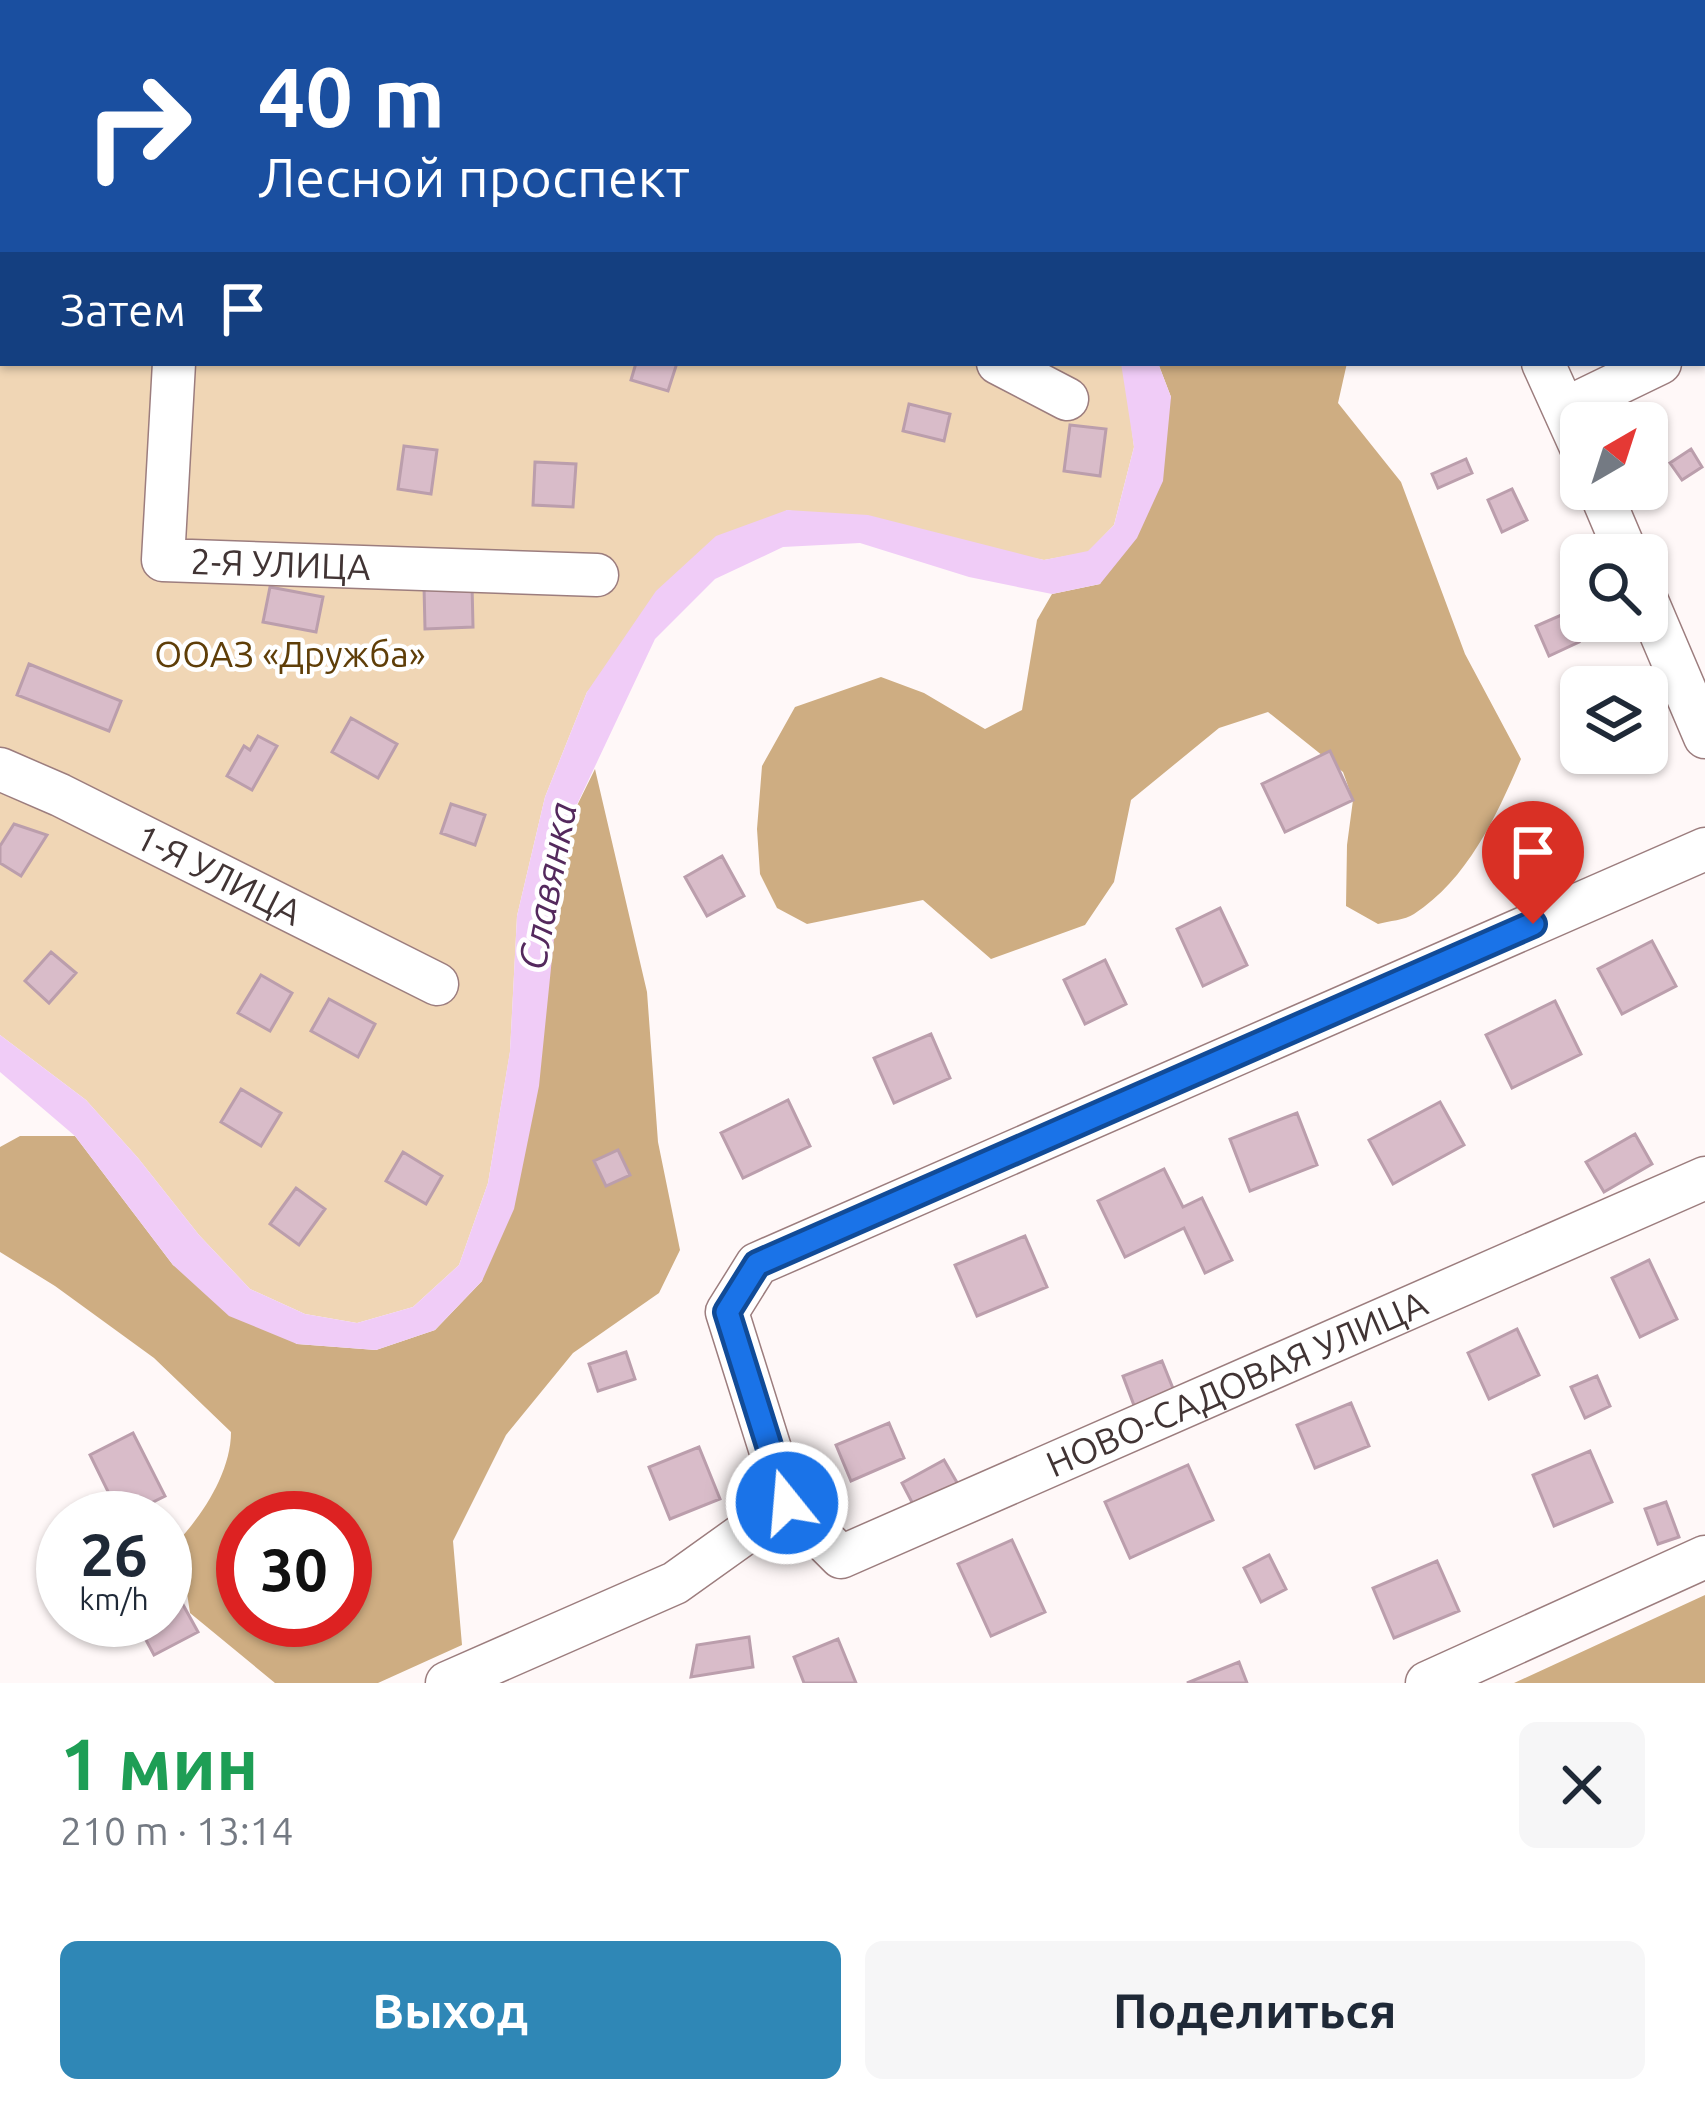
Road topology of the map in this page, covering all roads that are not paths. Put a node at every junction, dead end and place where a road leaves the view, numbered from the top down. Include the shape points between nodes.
1 (174, 366) edge
2 (1004, 366) edge
3 (1545, 366) edge
4 (1656, 366) edge
5 (1067, 399) dead end
6 (1561, 402) edge
7 (1608, 402) edge
8 (597, 575) dead end
9 (1665, 642) edge
10 (1705, 736) edge
11 (0, 769) edge
12 (1705, 849) edge
13 (437, 984) dead end
14 (1705, 1178) edge
15 (787, 1503) junction
16 (1705, 1557) edge
17 (495, 1669) edge
18 (447, 1683) edge
19 (1427, 1683) edge

1 - 8 street, 2-Я УЛИЦА via 163,560
2 - 5 street
3 - 6 street
4 - 7 street
9 - 10 street
11 - 13 street, 1-Я УЛИЦА
12 - 15 street via 757,1264 727,1312
14 - 15 street, НОВО-САДОВАЯ УЛИЦА via 841,1557
15 - 17 street via 675,1582
16 - 19 street
17 - 18 street

